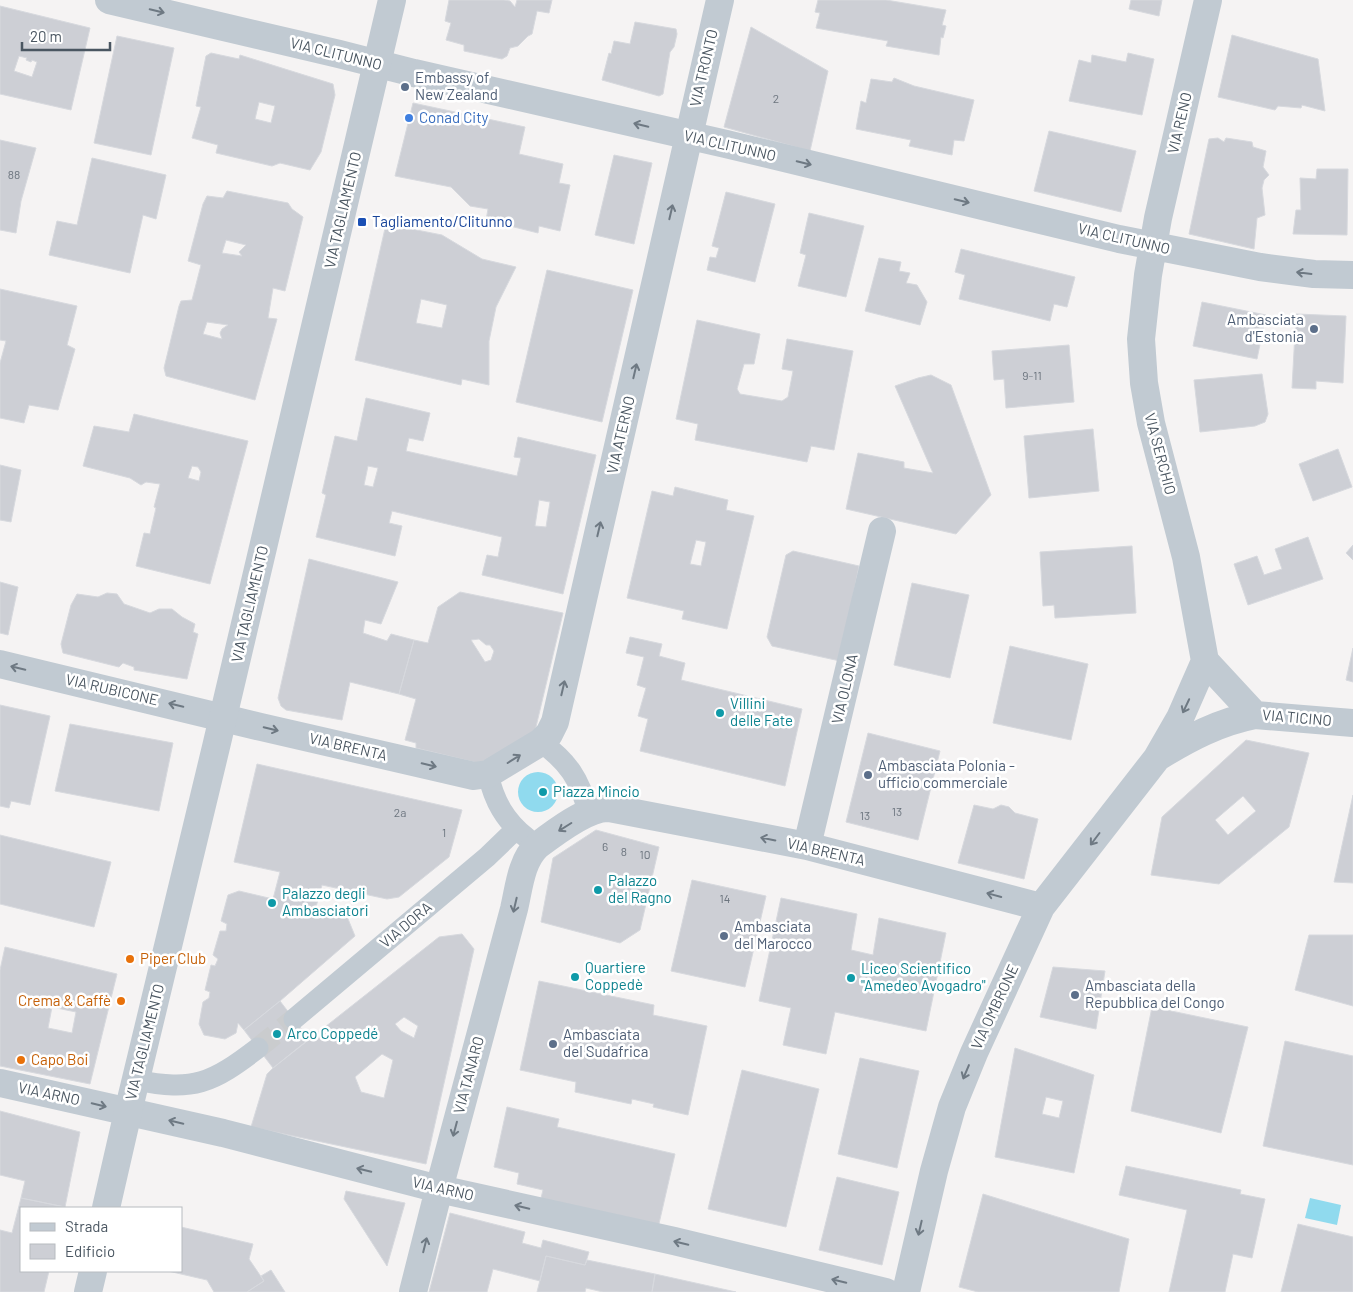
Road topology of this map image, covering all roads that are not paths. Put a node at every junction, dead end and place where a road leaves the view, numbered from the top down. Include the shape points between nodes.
1 (110, 0) edge
2 (392, 0) edge
3 (720, 0) edge
4 (1208, 0) edge
5 (378, 64) junction
6 (688, 136) junction
7 (1153, 246) junction
8 (1353, 275) edge
9 (882, 531) dead end
10 (1205, 661) junction
11 (0, 664) edge
12 (1255, 715) junction
13 (224, 717) junction
14 (1353, 723) edge
15 (545, 738) junction
16 (1157, 758) junction
17 (481, 775) junction
18 (599, 810) junction
19 (516, 829) junction
20 (807, 846) junction
21 (532, 852) junction
22 (1041, 907) junction
23 (294, 1019) tunnel mouth
24 (258, 1048) tunnel mouth
25 (136, 1080) junction
26 (0, 1083) edge
27 (128, 1112) junction
28 (438, 1189) junction
29 (106, 1207) edge
30 (93, 1272) edge
31 (88, 1292) edge
32 (413, 1292) edge
33 (886, 1292) edge
34 (906, 1292) edge

1 -> 5 street, VIA CLITUNNO
2 - 5 street, VIA TAGLIAMENTO
3 - 6 street, VIA TRONTO
4 - 7 street, VIA RENO
6 -> 5 street, VIA CLITUNNO
5 - 13 street, VIA TAGLIAMENTO
6 -> 7 street, VIA CLITUNNO
15 -> 6 street, VIA ATERNO via 554,728 557,716
8 -> 7 street, VIA CLITUNNO via 1299,273
7 - 10 street, VIA SERCHIO via 1142,326 1144,383 1186,557
9 - 20 street, VIA OLONA
10 - 12 street, VIA TICINO
10 -> 16 street, VIA OMBRONE via 1180,718
13 -> 11 street, VIA RUBICONE
12 - 14 street, VIA TICINO
12 - 16 street, VIA OMBRONE via 1208,729
13 -> 17 street, VIA BRENTA
13 - 25 street, VIA TAGLIAMENTO
17 -> 15 street
15 - 18 street via 574,773 585,799
16 -> 22 street, VIA OMBRONE
17 - 19 street via 505,817
20 -> 18 street, VIA BRENTA
18 -> 21 street
19 - 21 street
19 - 23 street, VIA DORA
22 -> 20 street, VIA BRENTA
21 -> 28 street, VIA TANARO
22 -> 34 street, VIA OMBRONE via 952,1107
24 - 25 street via 224,1073 202,1082 173,1086
25 - 27 street, VIA TAGLIAMENTO
26 -> 27 street, VIA ARNO
28 -> 27 street, VIA ARNO via 223,1133
27 - 29 street, VIA TAGLIAMENTO
32 -> 28 street, VIA TANARO
33 -> 28 street, VIA ARNO
30 - 31 street

